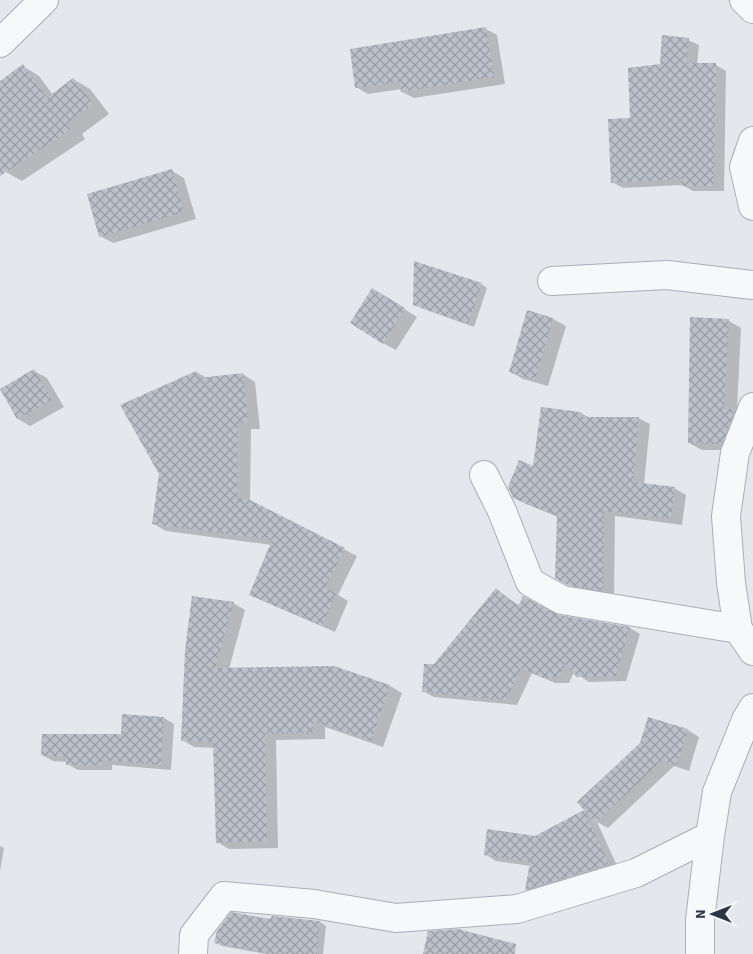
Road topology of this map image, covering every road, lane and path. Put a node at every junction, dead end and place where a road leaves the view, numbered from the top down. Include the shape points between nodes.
1 (44, 0) edge
2 (744, 0) edge
3 (753, 9) edge
4 (0, 43) edge
5 (753, 142) edge
6 (753, 206) edge
7 (552, 281) dead end
8 (753, 284) edge
9 (753, 407) edge
10 (484, 475) dead end
11 (745, 640) edge
12 (753, 708) edge
13 (710, 836) junction
14 (193, 954) edge
15 (700, 954) edge

1 - 4 street
2 - 3 street
5 - 6 street via 744,168
7 - 8 street via 667,275
9 - 11 street via 735,453 726,516 731,583
10 - 11 street via 530,582 562,600
12 - 13 street via 717,792
13 - 14 street via 636,873 517,909 396,918 314,904 224,896 194,934
13 - 15 street via 700,920

